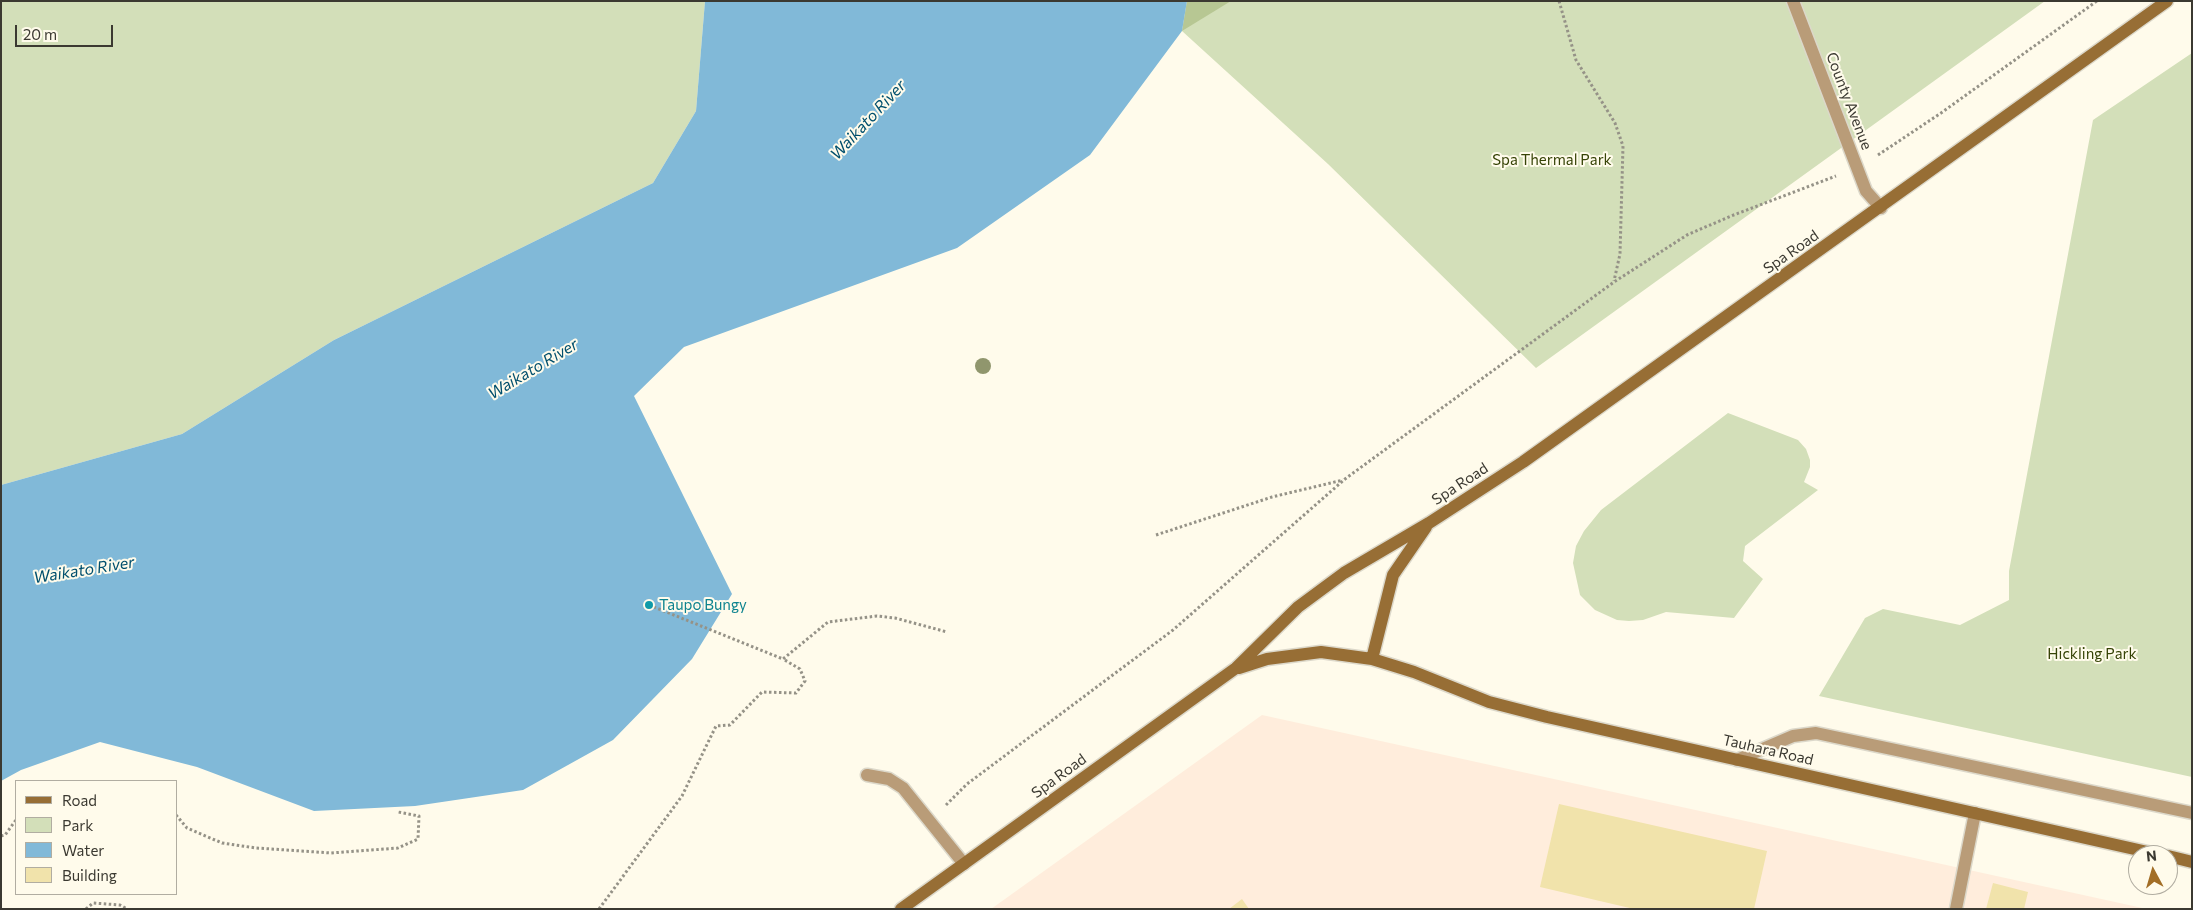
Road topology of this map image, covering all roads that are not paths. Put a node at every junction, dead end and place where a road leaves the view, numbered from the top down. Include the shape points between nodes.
1 (1793, 1) edge
2 (2167, 1) edge
3 (1880, 208) junction
4 (1429, 523) junction
5 (1372, 659) junction
6 (1236, 668) junction
7 (1737, 760) junction
8 (867, 775) dead end
9 (1975, 813) junction
10 (2192, 813) edge
11 (2128, 848) edge
12 (2178, 858) edge
13 (2192, 862) edge
14 (964, 864) junction
15 (901, 909) edge
16 (1956, 909) edge

1 - 3 street, County Avenue via 1866,191
2 - 3 main road, Spa Road
3 - 4 main road, Spa Road via 1523,462
4 - 5 main road, Spa Road via 1392,575
4 - 6 main road, Spa Road via 1344,573 1298,607
5 - 6 main road, Spa Road via 1320,652 1267,659
5 - 7 main road, Tauhara Road via 1488,702
6 - 14 main road, Spa Road
7 - 9 main road, Tauhara Road
7 - 10 street via 1793,736 1816,734
8 - 14 street via 889,779 903,788
9 - 11 main road, Tauhara Road
9 - 16 street
12 - 13 main road
14 - 15 main road, Spa Road

